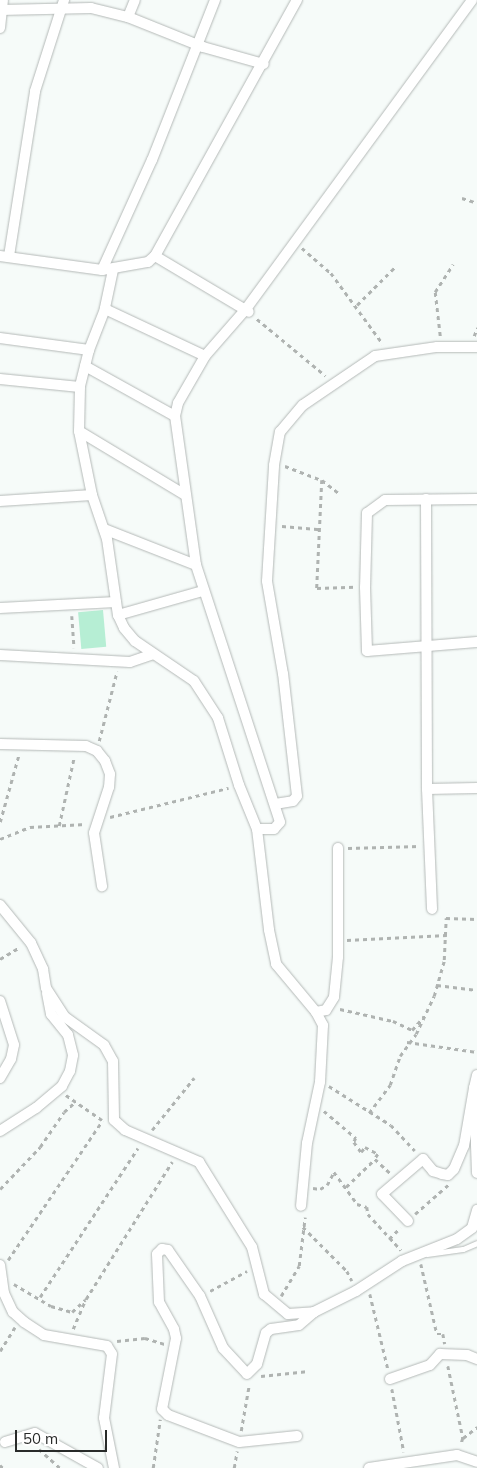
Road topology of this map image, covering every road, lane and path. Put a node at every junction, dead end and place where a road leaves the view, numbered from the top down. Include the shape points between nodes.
1 (135, 0) edge
2 (215, 0) edge
3 (298, 0) edge
4 (472, 0) edge
5 (63, 5) edge
6 (2, 7) edge
7 (128, 18) junction
8 (0, 28) edge
9 (194, 44) junction
10 (264, 64) junction
11 (462, 198) dead end
12 (477, 203) edge
13 (295, 242) junction
14 (5, 256) edge
15 (155, 256) junction
16 (453, 264) dead end
17 (396, 266) dead end
18 (102, 270) junction
19 (113, 270) junction
20 (357, 306) junction
21 (105, 309) junction
22 (248, 311) junction
23 (0, 338) edge
24 (477, 347) edge
25 (442, 348) junction
26 (89, 350) junction
27 (390, 354) junction
28 (206, 356) junction
29 (85, 366) junction
30 (0, 379) edge
31 (332, 382) junction
32 (80, 387) junction
33 (175, 416) junction
34 (79, 431) junction
35 (274, 462) junction
36 (322, 480) junction
37 (340, 494) dead end
38 (92, 495) junction
39 (186, 495) junction
40 (426, 499) junction
41 (477, 499) edge
42 (0, 501) edge
43 (270, 525) junction
44 (104, 529) junction
45 (320, 529) junction
46 (196, 565) junction
47 (365, 587) junction
48 (203, 591) junction
49 (116, 602) junction
50 (72, 604) junction
51 (0, 608) edge
52 (118, 614) junction
53 (477, 642) edge
54 (426, 647) junction
55 (153, 654) junction
56 (0, 655) edge
57 (75, 662) junction
58 (119, 662) junction
59 (22, 743) junction
60 (0, 744) edge
61 (77, 746) junction
62 (97, 751) junction
63 (238, 785) junction
64 (477, 788) edge
65 (427, 790) junction
66 (275, 804) junction
67 (0, 822) edge
68 (96, 822) junction
69 (58, 826) junction
70 (257, 829) junction
71 (0, 839) edge
72 (431, 846) junction
73 (338, 848) joint
74 (102, 886) dead end
75 (0, 905) edge
76 (432, 909) dead end
77 (477, 919) edge
78 (446, 935) junction
79 (338, 940) junction
80 (30, 941) junction
81 (0, 959) edge
82 (437, 984) junction
83 (46, 988) junction
84 (477, 990) edge
85 (0, 1002) edge
86 (331, 1006) junction
87 (316, 1012) junction
88 (424, 1016) junction
89 (407, 1042) junction
90 (477, 1052) edge
91 (477, 1075) edge
92 (0, 1078) edge
93 (194, 1078) dead end
94 (320, 1082) junction
95 (474, 1088) junction
96 (58, 1089) junction
97 (75, 1102) junction
98 (314, 1106) junction
99 (369, 1113) junction
100 (0, 1130) edge
101 (144, 1139) junction
102 (178, 1153) junction
103 (375, 1159) junction
104 (423, 1159) junction
105 (454, 1169) junction
106 (477, 1173) edge
107 (398, 1181) junction
108 (303, 1187) junction
109 (346, 1187) junction
110 (0, 1189) edge
111 (301, 1206) joint
112 (477, 1210) edge
113 (408, 1221) junction
114 (303, 1227) junction
115 (390, 1239) junction
116 (477, 1243) edge
117 (419, 1255) junction
118 (402, 1261) junction
119 (2, 1266) edge
120 (256, 1266) junction
121 (10, 1282) dead end
122 (367, 1283) junction
123 (356, 1291) junction
124 (200, 1296) junction
125 (40, 1297) junction
126 (86, 1299) junction
127 (276, 1305) junction
128 (314, 1312) junction
129 (20, 1319) junction
130 (71, 1332) dead end
131 (152, 1341) dead end
132 (107, 1346) junction
133 (0, 1351) edge
134 (477, 1359) edge
135 (256, 1364) junction
136 (309, 1372) dead end
137 (260, 1376) junction
138 (390, 1379) junction
139 (162, 1409) junction
140 (477, 1426) edge
141 (26, 1436) junction
142 (297, 1436) dead end
143 (463, 1438) dead end
144 (5, 1442) dead end
145 (239, 1442) junction
146 (406, 1461) junction
147 (477, 1462) edge
148 (0, 1465) edge
149 (3, 1468) edge
150 (60, 1468) edge
151 (98, 1468) edge
152 (114, 1468) edge
153 (153, 1468) edge
154 (234, 1468) edge
155 (369, 1468) edge

1 - 7 street
2 - 9 street
3 - 10 street
4 - 13 street
5 - 6 street
5 - 7 street via 91,8
5 - 14 street via 35,91
6 - 8 street
7 - 9 street
9 - 10 street
9 - 18 street via 152,160
10 - 15 street
11 - 12 path
13 - 20 path via 331,273
13 - 22 street
14 - 18 street
15 - 19 street via 148,262
15 - 22 street
16 - 25 path via 435,292
17 - 20 path
18 - 19 street
19 - 21 street
20 - 27 path
21 - 26 street
21 - 28 street
22 - 28 street
22 - 31 path
23 - 26 street
24 - 25 street
25 - 27 street
26 - 29 street
27 - 31 street via 375,356
28 - 33 street via 191,377
29 - 32 street
29 - 33 street
30 - 32 street
31 - 35 street via 303,405 280,432
32 - 34 street
33 - 39 street
34 - 38 street
34 - 39 street
35 - 36 path
35 - 43 street
36 - 37 path
36 - 45 path
38 - 42 street
38 - 44 street
39 - 46 street
40 - 41 street
40 - 47 street via 385,500 367,512
40 - 54 street
43 - 45 path
43 - 66 street via 267,581 283,674 297,796 293,801
44 - 46 street
44 - 49 street
45 - 47 path via 317,588
46 - 48 street
47 - 54 street via 367,652
48 - 52 street
48 - 66 street
49 - 50 street
49 - 52 street
50 - 51 street
50 - 57 path
52 - 55 street via 135,641
53 - 54 street
54 - 65 street
55 - 58 street via 130,662
55 - 63 street via 184,672 205,696 218,718
56 - 57 street
57 - 58 street
58 - 62 path
59 - 60 street
59 - 61 street
59 - 67 path
61 - 62 street
61 - 69 path
62 - 68 street via 110,774 109,787
63 - 68 path
63 - 70 street
64 - 65 street
65 - 72 street
66 - 70 street via 280,822 278,828
68 - 69 path
68 - 74 street via 94,833
69 - 71 path via 30,827
70 - 87 street via 276,964
72 - 73 path
72 - 76 street
73 - 79 street
75 - 80 street
77 - 78 path via 446,918
78 - 79 path
78 - 82 path via 444,960
79 - 86 street
80 - 81 path
80 - 83 street via 43,969
82 - 84 path
82 - 88 path
83 - 96 street via 51,1014 68,1036 73,1055 70,1072
83 - 101 street via 64,1018 104,1045 113,1060 114,1120 125,1130
85 - 92 street via 14,1045 11,1059
86 - 87 street
86 - 88 path via 393,1021 412,1030
87 - 94 street via 325,1037
88 - 89 path
89 - 90 path
89 - 99 path via 390,1086
91 - 95 street
93 - 101 path
94 - 98 street
94 - 99 path
95 - 105 street via 464,1146
95 - 106 street
96 - 97 path
96 - 100 street via 36,1108
97 - 110 path via 64,1112 40,1147
97 - 119 path via 102,1120
98 - 103 path via 331,1115 356,1138 354,1142 361,1152 365,1147 378,1154
98 - 108 street
99 - 104 path via 391,1125
101 - 102 street
101 - 125 path
102 - 120 street via 198,1162 252,1247
102 - 126 path
103 - 107 path
103 - 109 path
104 - 105 street via 433,1171 442,1174 448,1175
104 - 107 street
105 - 113 path via 446,1189
107 - 113 street via 382,1194
108 - 109 path via 320,1189 334,1172
108 - 111 street
109 - 115 path via 357,1204 367,1207 368,1214
111 - 114 path via 306,1206
112 - 117 street via 472,1228
113 - 115 path
114 - 123 path via 347,1271
114 - 127 path via 299,1266
115 - 118 path via 402,1251
116 - 117 lane via 463,1249
117 - 118 street
118 - 122 street
119 - 129 street via 4,1293
120 - 124 path
120 - 127 street via 264,1294
121 - 125 path
122 - 123 street
122 - 138 path
123 - 128 street
124 - 135 street via 223,1348 241,1370 247,1374
124 - 139 street via 168,1250 162,1249 157,1254 157,1292 175,1333
125 - 126 path via 52,1306 72,1312
126 - 130 path
127 - 128 street via 288,1314
128 - 135 street via 299,1325 271,1329 266,1333
129 - 132 street via 44,1335
129 - 133 path
131 - 132 path via 121,1338
132 - 152 street via 112,1354 112,1370 104,1418
134 - 138 street via 467,1355 440,1354 430,1365
135 - 137 path
136 - 137 path
137 - 145 path via 250,1383
138 - 146 path
139 - 145 street via 168,1415
139 - 153 path
140 - 143 path
141 - 144 street
141 - 150 path
141 - 151 street via 35,1432
142 - 145 street
145 - 154 path
146 - 147 street via 457,1455
146 - 155 street
148 - 149 path

